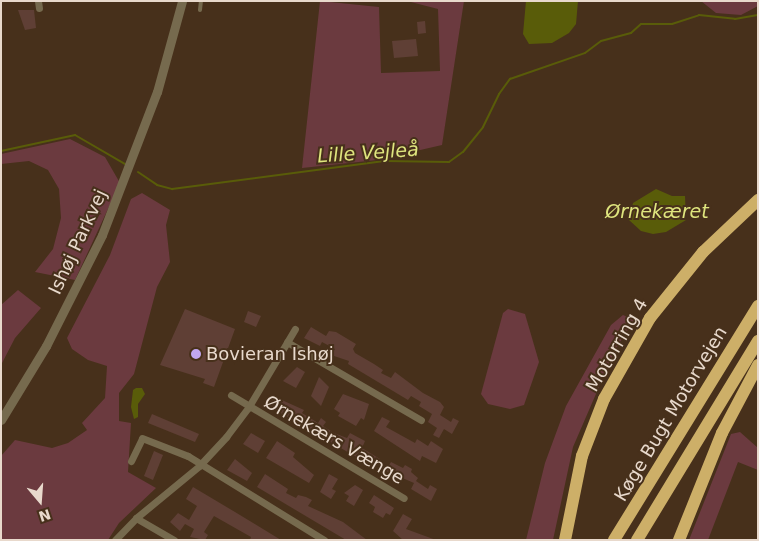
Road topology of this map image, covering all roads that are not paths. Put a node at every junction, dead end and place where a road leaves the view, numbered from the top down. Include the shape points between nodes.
1 (182, 1) edge
2 (201, 1) edge
3 (200, 10) dead end
4 (758, 200) edge
5 (758, 306) edge
6 (294, 329) dead end
7 (758, 341) edge
8 (287, 342) junction
9 (758, 365) edge
10 (230, 396) dead end
11 (14, 398) junction
12 (248, 408) junction
13 (1, 414) edge
14 (1, 420) edge
15 (421, 420) dead end
16 (131, 461) dead end
17 (199, 466) junction
18 (404, 498) dead end
19 (136, 518) junction
20 (115, 540) edge
21 (174, 540) edge
22 (324, 540) edge
23 (564, 540) edge
24 (614, 540) edge
25 (637, 540) edge
26 (679, 540) edge

1 - 11 street, Ishøj Parkvej via 157,92 102,235 46,346
2 - 3 lane
4 - 23 highway, Motorring 4 via 682,277 641,334 604,399 582,456
5 - 24 highway, Køge Bugt Motorvejen
6 - 8 street, Ørnekærs Vænge
7 - 25 highway, Køge Bugt Motorvejen
8 - 12 street, Ørnekærs Vænge
8 - 15 street
9 - 26 highway via 722,432
10 - 12 street, Ørnekærs Vænge
11 - 13 street, Ishøj Parkvej
11 - 14 street, Ishøj Parkvej
12 - 17 street, Ørnekærs Vænge
12 - 18 street, Ørnekærs Vænge
16 - 17 street via 142,438 188,456
17 - 19 street, Ørnekærs Vænge
17 - 22 street
19 - 20 street, Ørnekærs Vænge
19 - 21 street

